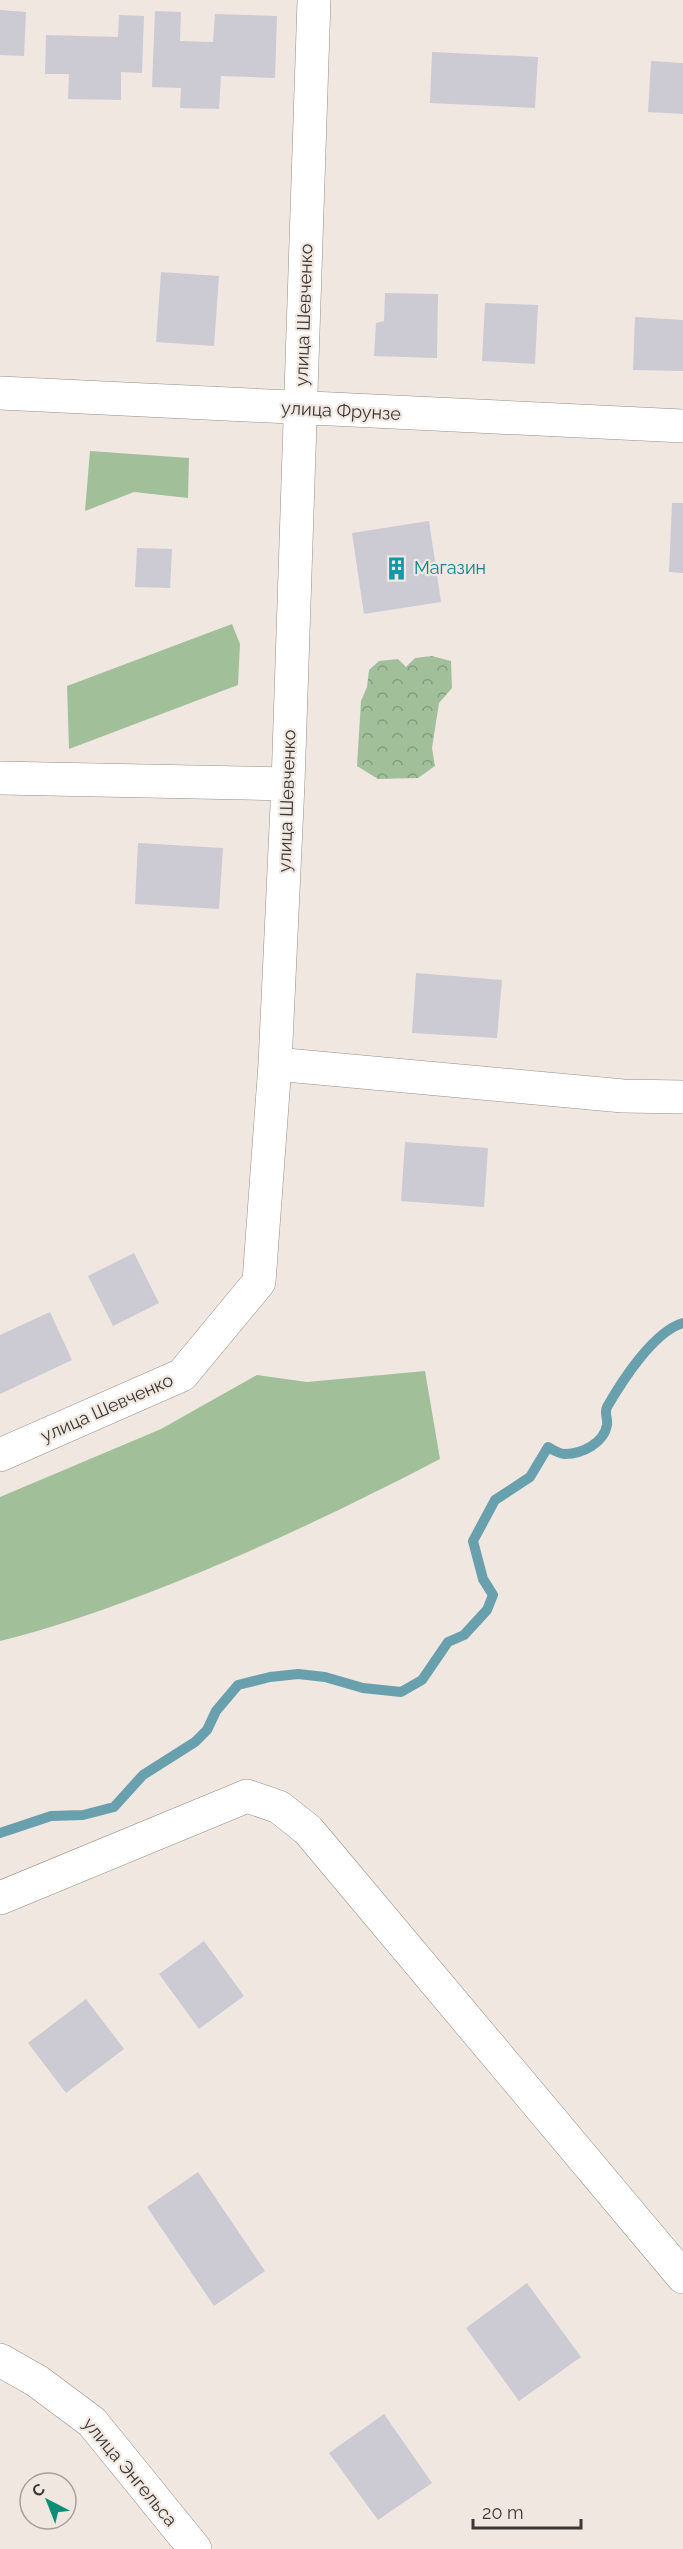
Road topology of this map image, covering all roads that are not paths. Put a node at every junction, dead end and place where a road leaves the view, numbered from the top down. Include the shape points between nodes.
1 (314, 0) edge
2 (0, 393) edge
3 (301, 409) junction
4 (683, 426) edge
5 (0, 778) edge
6 (288, 784) junction
7 (276, 1064) junction
8 (683, 1096) edge
9 (0, 1455) edge
10 (0, 1898) edge
11 (683, 2277) edge
12 (0, 2360) edge
13 (195, 2549) edge

1 - 3 street, улица Шевченко
2 - 3 street, улица Фрунзе
3 - 4 street, улица Фрунзе
3 - 6 street, улица Шевченко
5 - 6 street
6 - 7 street, улица Шевченко
7 - 8 street via 623,1096
7 - 9 street, улица Шевченко via 260,1282 182,1374
10 - 11 street via 247,1796 279,1807 308,1830
12 - 13 street, улица Энгельса via 37,2381 92,2422

